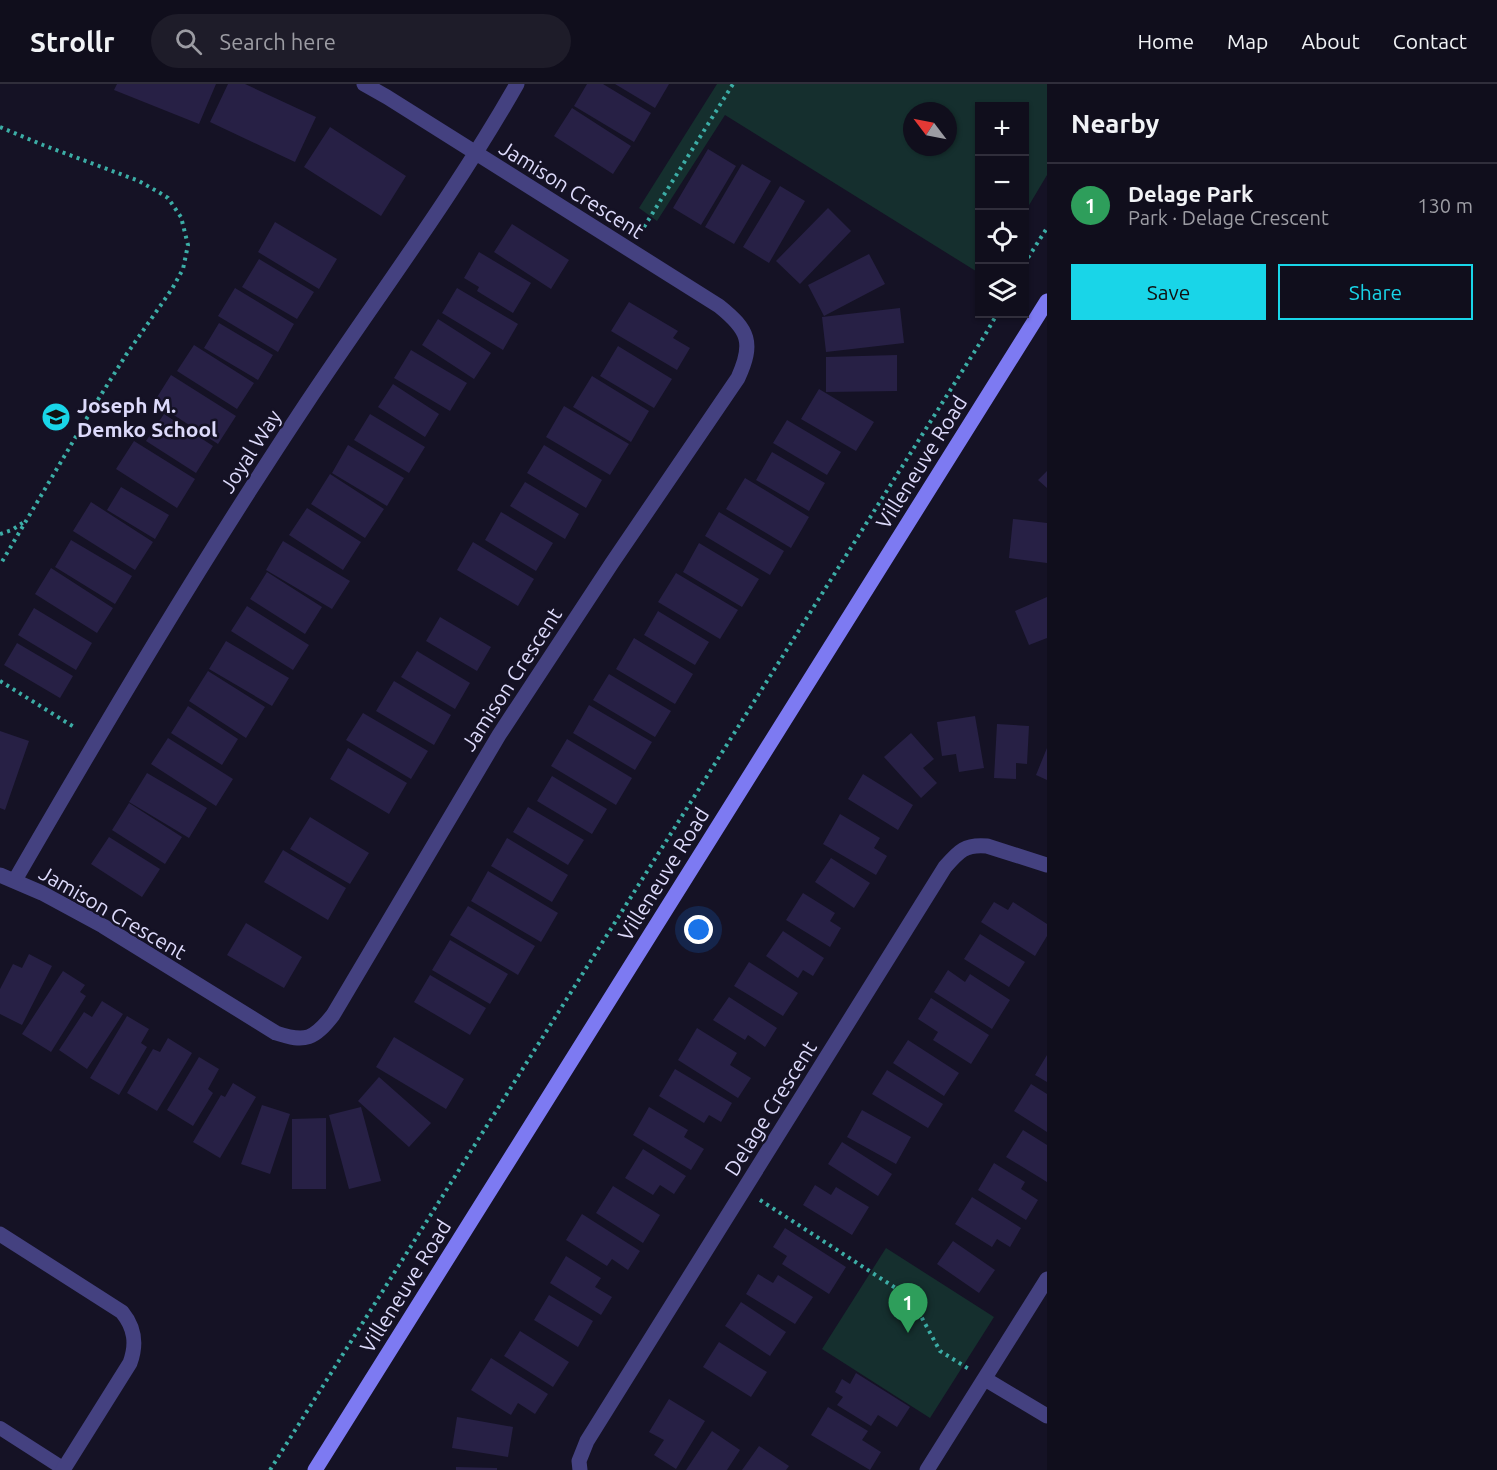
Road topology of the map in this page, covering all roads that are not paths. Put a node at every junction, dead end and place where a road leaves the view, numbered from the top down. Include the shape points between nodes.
1 (363, 84) edge
2 (517, 84) edge
3 (476, 153) junction
4 (1047, 301) edge
5 (1047, 865) edge
6 (0, 875) edge
7 (15, 880) junction
8 (0, 1234) edge
9 (1047, 1279) edge
10 (985, 1378) junction
11 (1047, 1416) edge
12 (0, 1428) edge
13 (64, 1469) edge
14 (315, 1470) edge
15 (580, 1470) edge
16 (927, 1470) edge

1 - 3 street
2 - 3 street, Joyal Way
3 - 7 street, Joyal Way via 237,510
3 - 7 street, Jamison Crescent via 736,320 747,342 747,355 738,378 523,698 333,1015 315,1034 298,1039 276,1034 103,926
4 - 14 main road, Villeneuve Road
5 - 15 street, Delage Crescent via 987,846 968,846 945,867 587,1441 579,1461
6 - 7 street
8 - 13 street via 122,1312 133,1329 134,1352 130,1363
9 - 10 street
10 - 11 street
10 - 16 street
12 - 13 lane

